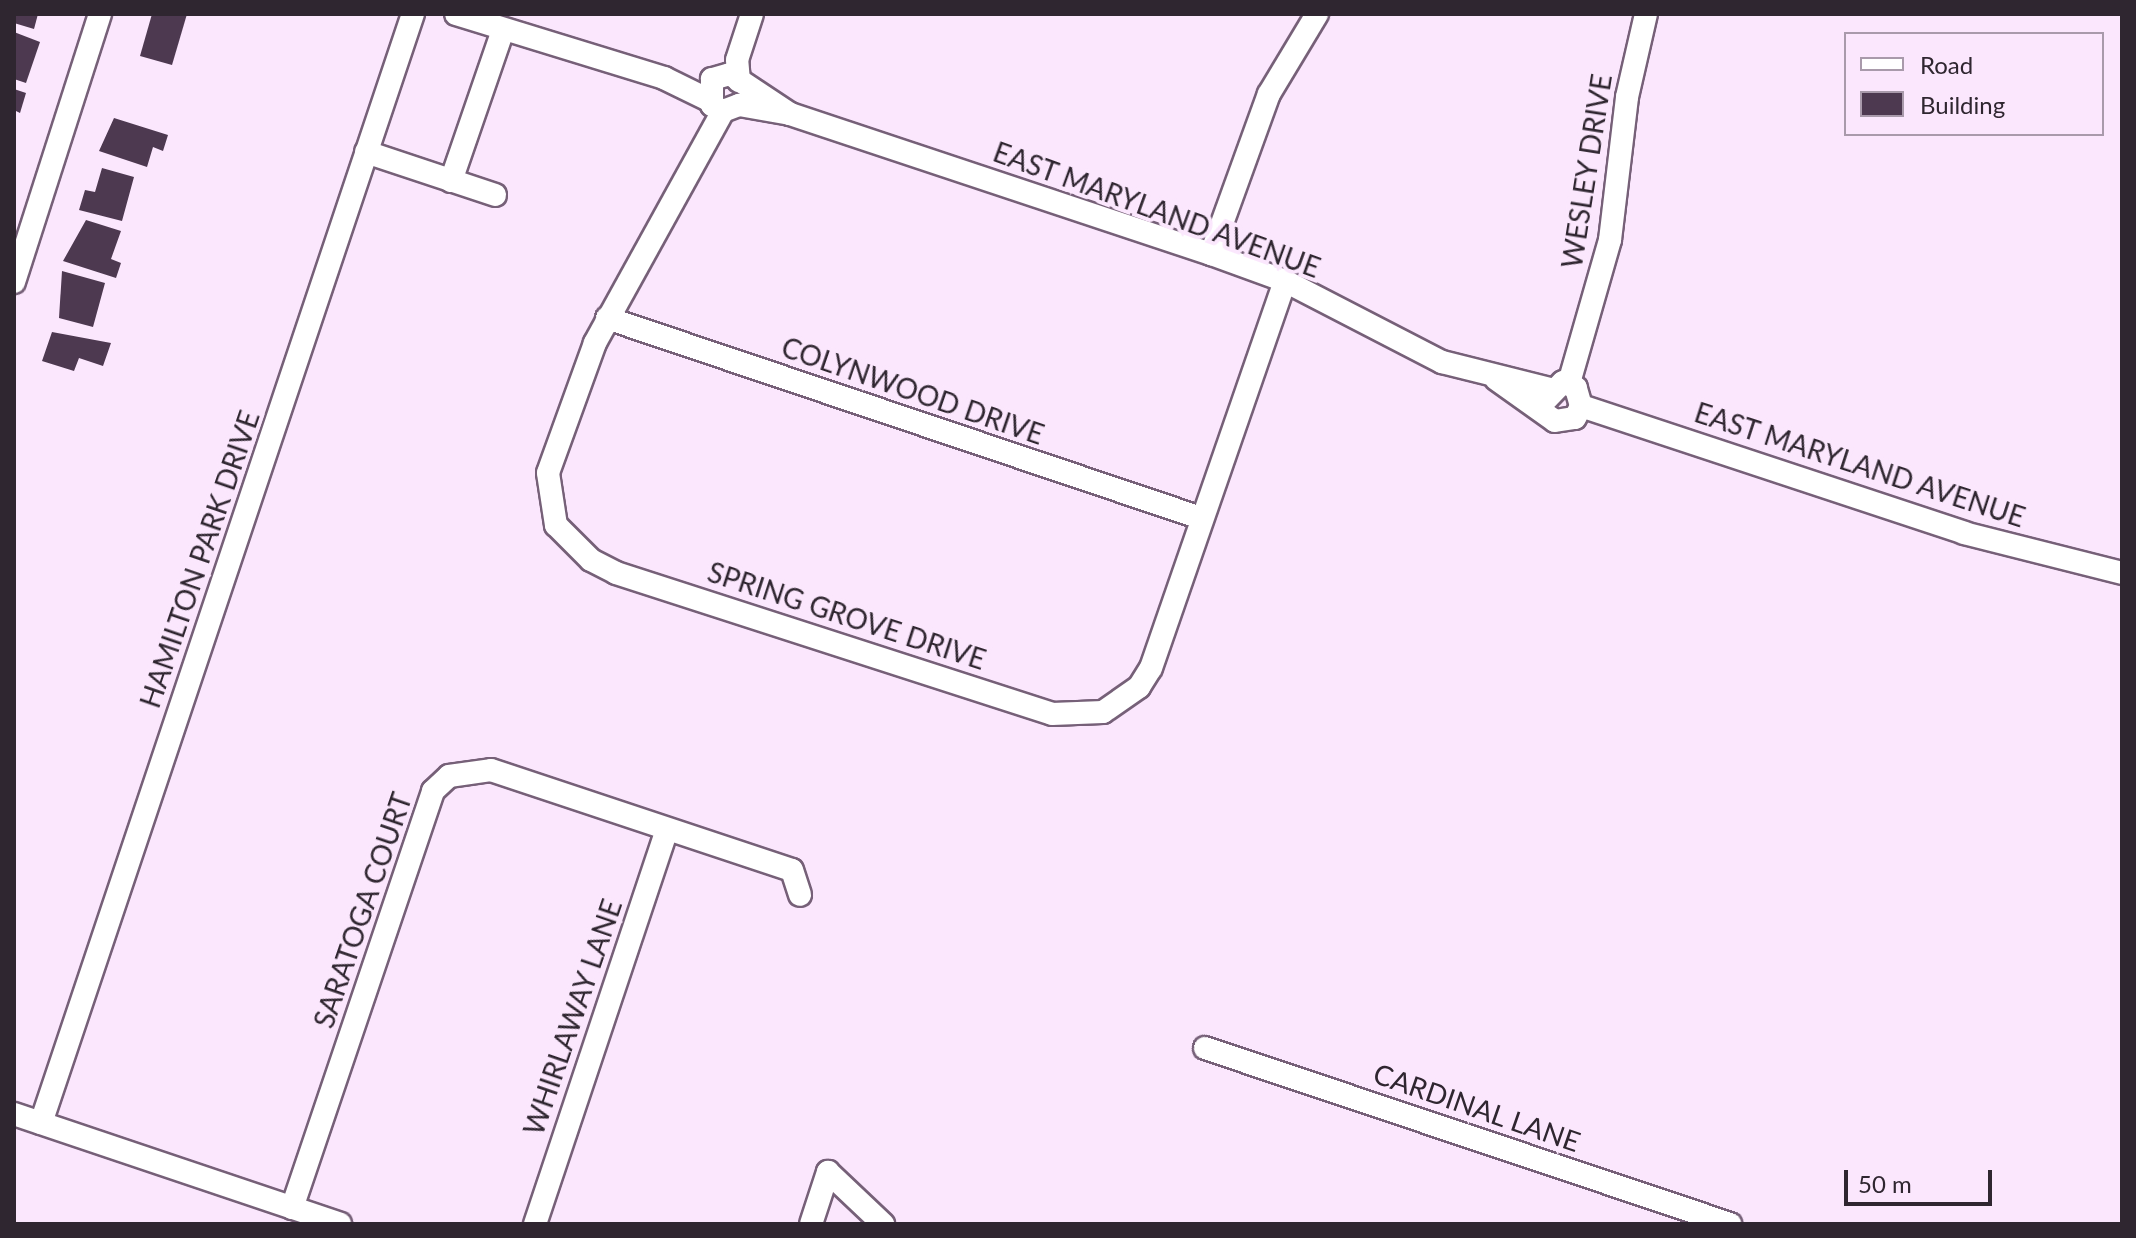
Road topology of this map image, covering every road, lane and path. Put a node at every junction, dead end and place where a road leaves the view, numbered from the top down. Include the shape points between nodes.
1 (100, 14) edge
2 (413, 14) edge
3 (456, 14) edge
4 (752, 14) edge
5 (1317, 14) edge
6 (1646, 14) edge
7 (503, 30) junction
8 (725, 93) junction
9 (366, 152) junction
10 (451, 181) junction
11 (495, 195) dead end
12 (1211, 254) junction
13 (1285, 281) junction
14 (14, 282) edge
15 (607, 318) junction
16 (1554, 392) junction
17 (1581, 406) junction
18 (1201, 518) junction
19 (2122, 573) edge
20 (667, 829) junction
21 (800, 895) dead end
22 (1205, 1048) dead end
23 (14, 1114) edge
24 (41, 1123) junction
25 (292, 1208) junction
26 (340, 1224) edge
27 (535, 1224) edge
28 (811, 1224) edge
29 (883, 1224) edge
30 (1730, 1224) edge

1 - 14 street
2 - 9 street, HAMILTON PARK DRIVE
3 - 7 street, EAST MARYLAND AVENUE
4 - 8 street, SPRING GROVE DRIVE
5 - 12 street via 1269,94
6 - 16 street, WESLEY DRIVE via 1627,97 1610,240
7 - 8 street, EAST MARYLAND AVENUE
7 - 10 street
8 - 12 street, EAST MARYLAND AVENUE
8 - 15 street, SPRING GROVE DRIVE
9 - 10 street
9 - 24 street, HAMILTON PARK DRIVE
10 - 11 street
12 - 13 street, EAST MARYLAND AVENUE
13 - 16 street, EAST MARYLAND AVENUE via 1442,362
13 - 18 street, SPRING GROVE DRIVE
15 - 18 street, COLYNWOOD DRIVE
15 - 18 street, SPRING GROVE DRIVE via 546,487 556,525 570,543 616,573 1052,714 1082,717 1123,702 1145,677
16 - 17 street
16 - 17 street, EAST MARYLAND AVENUE via 1555,421 1575,418
17 - 19 street, EAST MARYLAND AVENUE via 1964,533
20 - 21 street, SARATOGA COURT via 792,870
20 - 25 street, SARATOGA COURT via 491,770 449,776 433,791
20 - 27 street, WHIRLAWAY LANE
22 - 30 street, CARDINAL LANE
23 - 24 street
24 - 25 street
25 - 26 street
28 - 29 street via 828,1172

